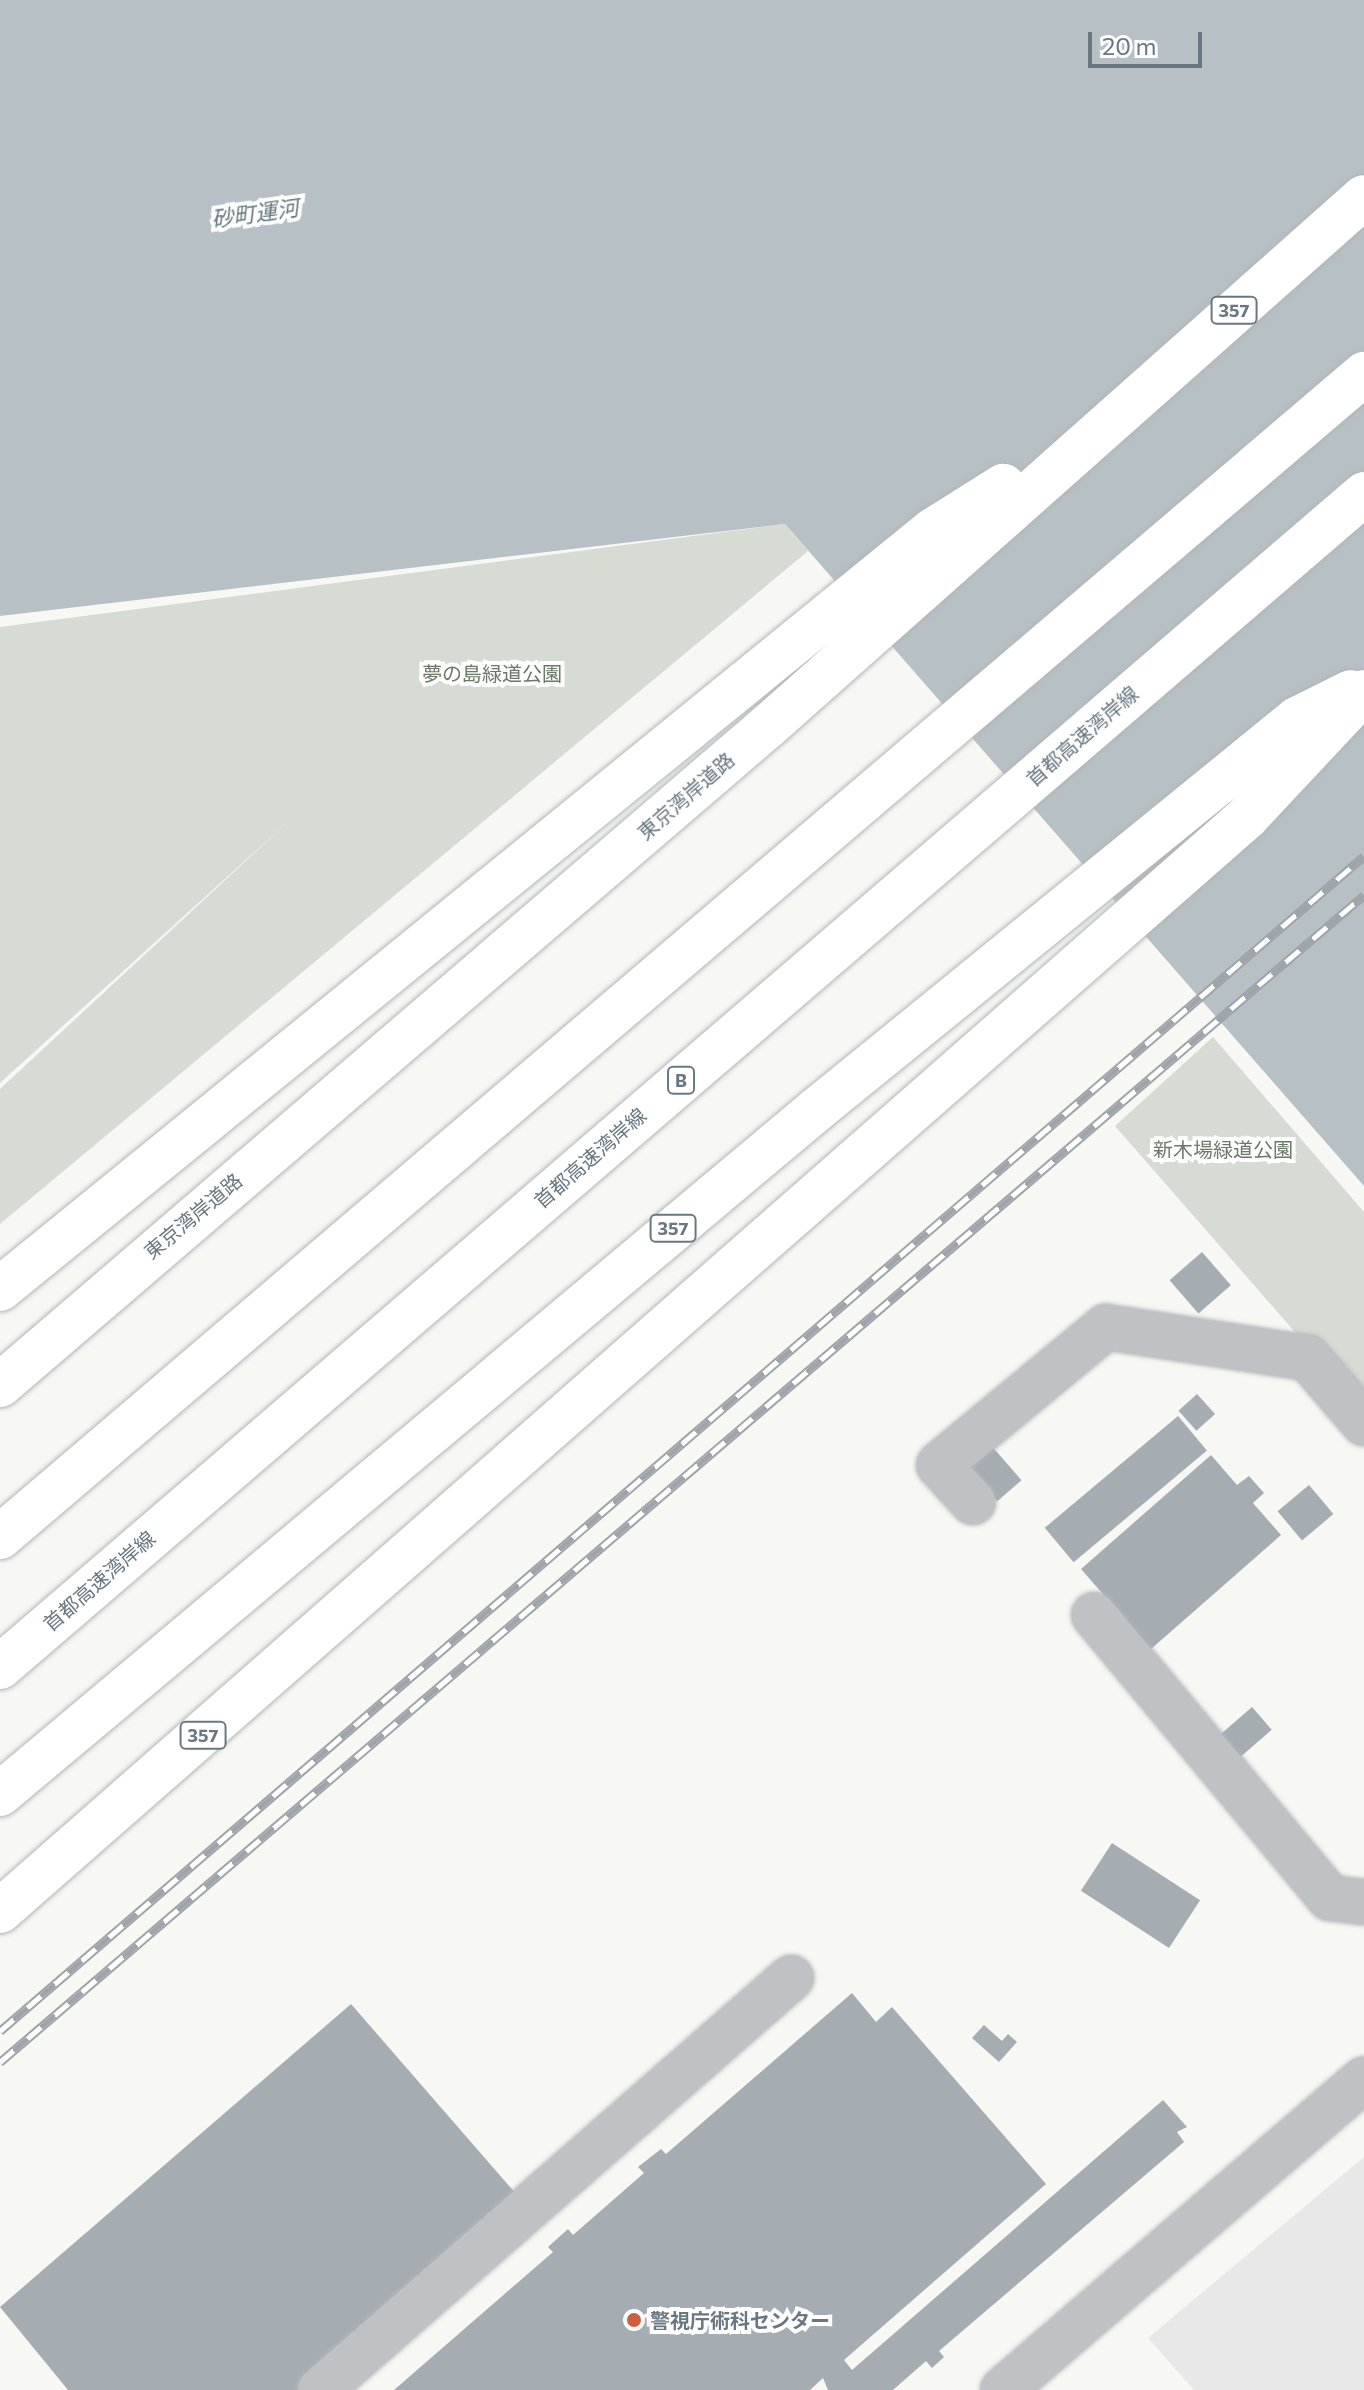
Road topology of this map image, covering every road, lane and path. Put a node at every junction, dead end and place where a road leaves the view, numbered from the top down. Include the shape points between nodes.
1 (1364, 197) edge
2 (1364, 374) edge
3 (1104, 424) junction
4 (1364, 494) edge
5 (1364, 685) edge
6 (1364, 692) edge
7 (0, 1289) edge
8 (0, 1385) edge
9 (1364, 1423) edge
10 (973, 1502) dead end
11 (0, 1537) edge
12 (1094, 1615) dead end
13 (0, 1667) edge
14 (0, 1794) edge
15 (1364, 1902) edge
16 (0, 1911) edge
17 (791, 1978) dead end
18 (1364, 2079) edge
19 (320, 2390) edge
20 (1003, 2390) edge

1 - 3 highway, 東京湾岸道路 / 357
2 - 11 highway
3 - 7 highway, 357 via 933,530
3 - 8 highway, 東京湾岸道路 / 357 via 767,727
4 - 13 highway, 首都高速湾岸線 / B
5 - 14 highway, 357 via 1297,719 816,1110
6 - 16 highway, 357 via 1247,817
9 - 10 street via 1308,1358 1106,1327 939,1465
12 - 15 street via 1330,1898
17 - 19 street
18 - 20 street

